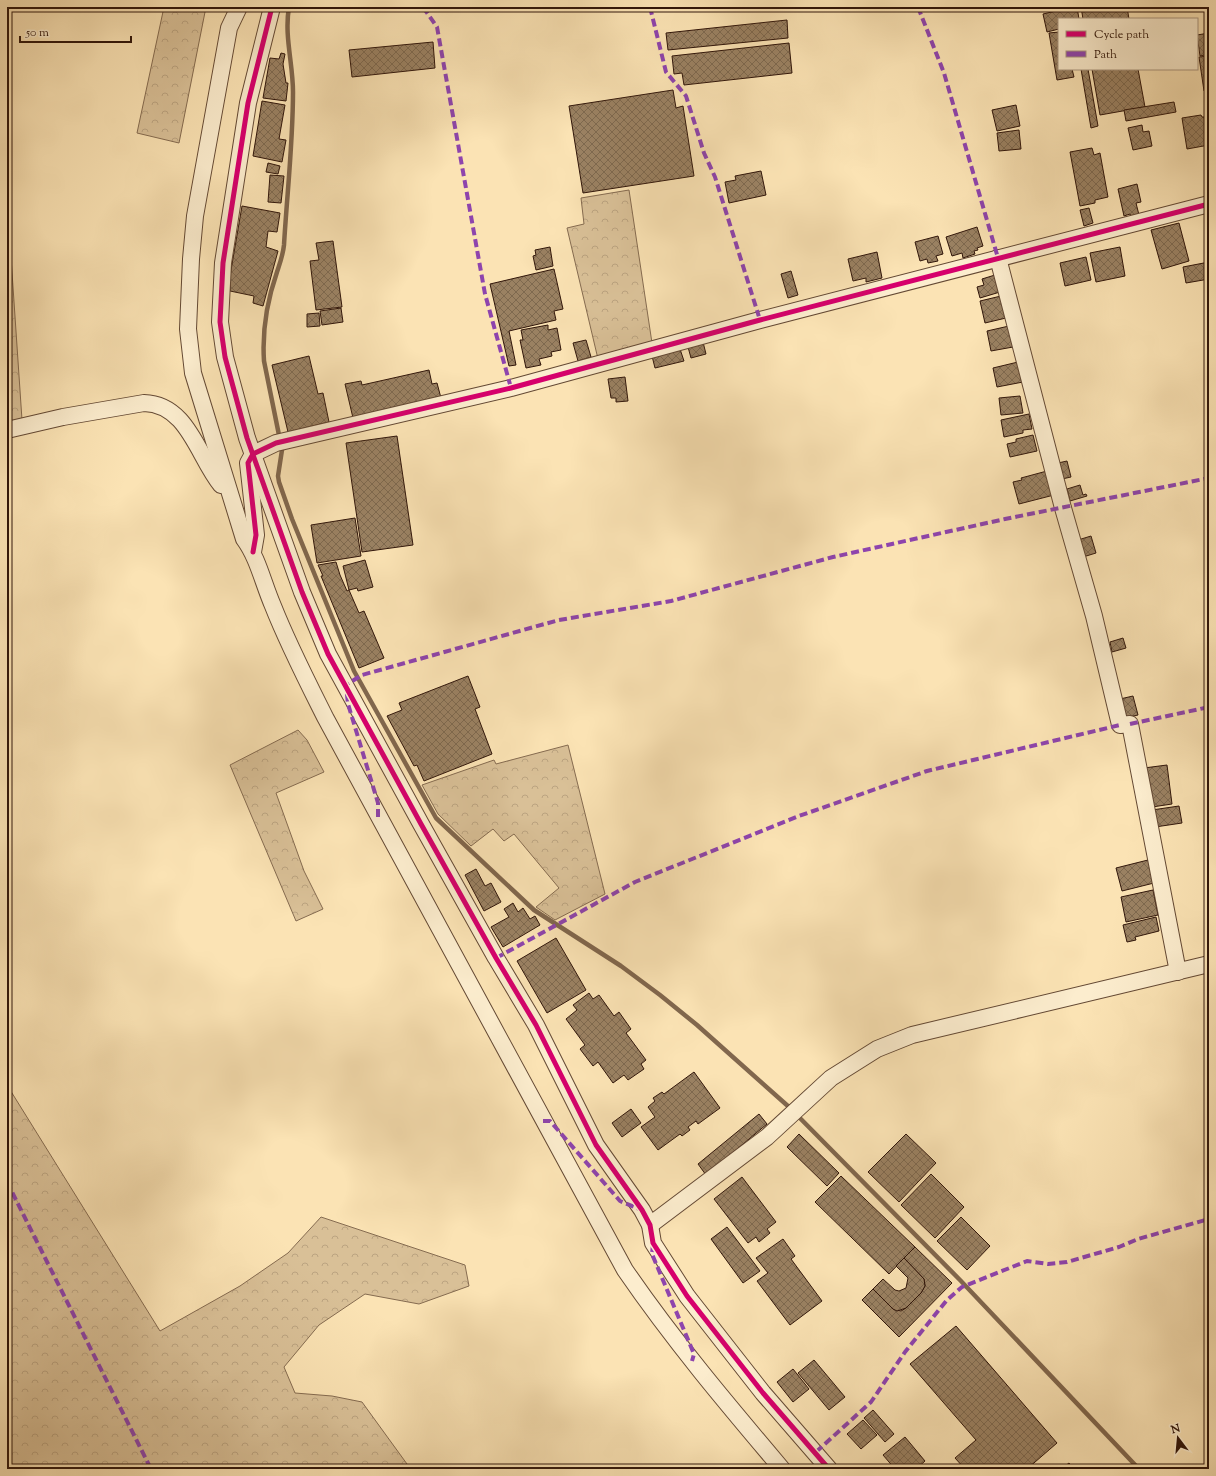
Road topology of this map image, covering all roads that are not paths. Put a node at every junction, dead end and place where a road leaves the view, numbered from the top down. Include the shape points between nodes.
1 (272, 7) edge
2 (240, 8) edge
3 (1209, 204) edge
4 (998, 258) junction
5 (7, 430) edge
6 (253, 454) junction
7 (232, 496) junction
8 (253, 552) junction
9 (1209, 964) edge
10 (1178, 972) junction
11 (650, 1225) junction
12 (782, 1469) edge
13 (829, 1469) edge

1 - 6 street via 248,103 223,263 220,322 225,357
2 - 7 street via 229,28 195,216 188,304 188,343 193,373
3 - 4 street
4 - 6 street via 511,388 282,442
4 - 10 street via 1094,616 1120,725 1130,724
5 - 7 street via 62,417 144,403 158,404 175,414 194,439 220,483
6 - 8 street via 248,463 256,535
6 - 11 street via 302,592 328,654 484,938 536,1025 596,1145
7 - 8 street via 244,538
8 - 12 street via 264,587 284,633 325,717 625,1270 692,1361
9 - 10 street
10 - 11 street via 912,1035 876,1049 831,1078 767,1137
11 - 13 street via 653,1243 687,1296 763,1393

